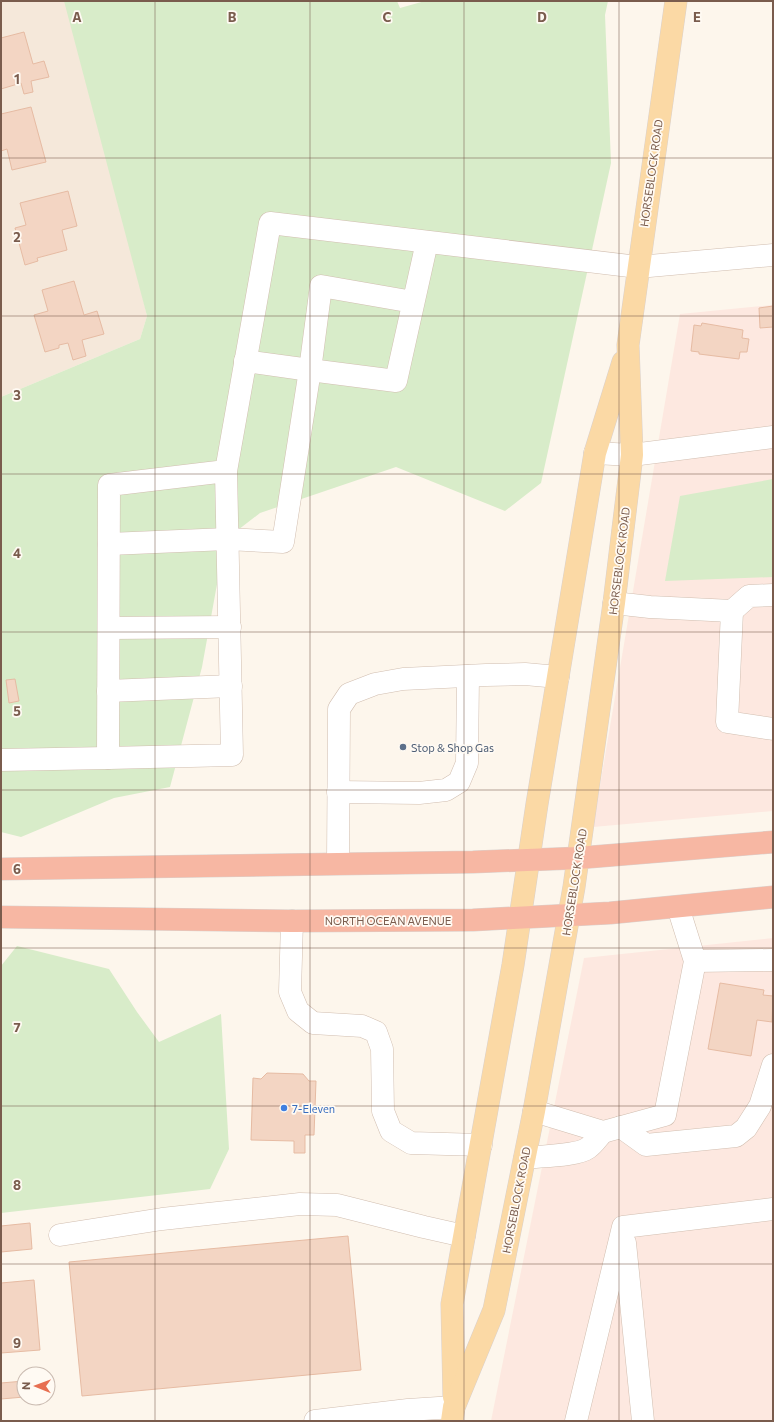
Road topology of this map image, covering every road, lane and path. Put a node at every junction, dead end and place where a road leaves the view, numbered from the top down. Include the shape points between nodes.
1 (676, 1) edge
2 (427, 242) junction
3 (773, 255) edge
4 (638, 267) junction
5 (413, 302) junction
6 (628, 345) junction
7 (245, 361) junction
8 (310, 370) junction
9 (773, 437) edge
10 (595, 453) junction
11 (632, 456) junction
12 (226, 471) junction
13 (227, 539) junction
14 (109, 544) junction
15 (773, 595) edge
16 (614, 603) junction
17 (732, 611) junction
18 (230, 627) junction
19 (109, 628) junction
20 (468, 676) junction
21 (558, 677) junction
22 (231, 686) junction
23 (108, 691) junction
24 (773, 729) edge
25 (108, 758) junction
26 (1, 760) edge
27 (338, 792) junction
28 (773, 842) edge
29 (578, 858) junction
30 (529, 860) junction
31 (338, 864) junction
32 (1, 869) edge
33 (773, 896) edge
34 (678, 907) junction
35 (569, 916) junction
36 (1, 917) edge
37 (520, 919) junction
38 (292, 921) junction
39 (773, 960) edge
40 (695, 961) junction
41 (773, 1065) edge
42 (534, 1111) junction
43 (612, 1130) junction
44 (481, 1145) junction
45 (525, 1158) junction
46 (773, 1209) edge
47 (623, 1226) junction
48 (60, 1235) dead end
49 (464, 1236) junction
50 (453, 1414) edge
51 (315, 1421) edge
52 (576, 1421) edge
53 (643, 1421) edge

1 - 4 main road, HORSEBLOCK ROAD
2 - 4 lane
2 - 5 lane
2 - 7 lane via 270,223
3 - 4 lane
4 - 6 main road, HORSEBLOCK ROAD
5 - 8 lane via 396,381
5 - 8 lane via 321,286
6 - 10 main road, HORSEBLOCK ROAD
6 - 11 main road, HORSEBLOCK ROAD
7 - 8 lane
7 - 12 lane
8 - 13 lane via 283,542
9 - 11 lane
10 - 11 lane
10 - 21 main road, HORSEBLOCK ROAD
11 - 16 main road, HORSEBLOCK ROAD
12 - 13 lane
12 - 14 lane via 109,485
13 - 14 lane
13 - 18 lane
14 - 19 lane
15 - 17 lane via 749,596
16 - 17 lane
16 - 29 main road, HORSEBLOCK ROAD
17 - 24 lane via 727,722
18 - 19 lane
18 - 22 lane
19 - 23 lane
20 - 21 lane via 525,674
20 - 27 lane via 375,684 349,694 338,709
20 - 27 lane via 467,763 459,782 446,790
21 - 30 main road, HORSEBLOCK ROAD
22 - 23 lane
22 - 25 lane via 232,755
23 - 25 lane
25 - 26 lane
27 - 31 lane
28 - 29 highway
29 - 30 highway
29 - 35 main road, HORSEBLOCK ROAD
30 - 31 highway
30 - 37 main road, HORSEBLOCK ROAD
31 - 32 highway
33 - 34 highway, NORTH OCEAN AVENUE
34 - 35 highway, NORTH OCEAN AVENUE
34 - 40 lane
35 - 37 highway, NORTH OCEAN AVENUE
35 - 42 main road, HORSEBLOCK ROAD
36 - 38 highway, NORTH OCEAN AVENUE
37 - 38 highway, NORTH OCEAN AVENUE
37 - 44 main road, HORSEBLOCK ROAD
38 - 44 lane via 290,992 298,1011 313,1023 362,1026 376,1032 382,1049 383,1111 391,1131 411,1144
39 - 40 lane
40 - 43 lane via 665,1115
41 - 43 lane via 760,1106 746,1128 736,1136 646,1145
42 - 43 lane
42 - 45 main road, HORSEBLOCK ROAD
43 - 45 lane via 587,1149 568,1155
44 - 49 main road, HORSEBLOCK ROAD
45 - 50 main road, HORSEBLOCK ROAD via 494,1310
46 - 47 lane
47 - 52 lane
47 - 53 lane
48 - 49 lane via 162,1219 300,1204 338,1205
49 - 50 main road, HORSEBLOCK ROAD via 452,1304
50 - 51 lane via 408,1410

